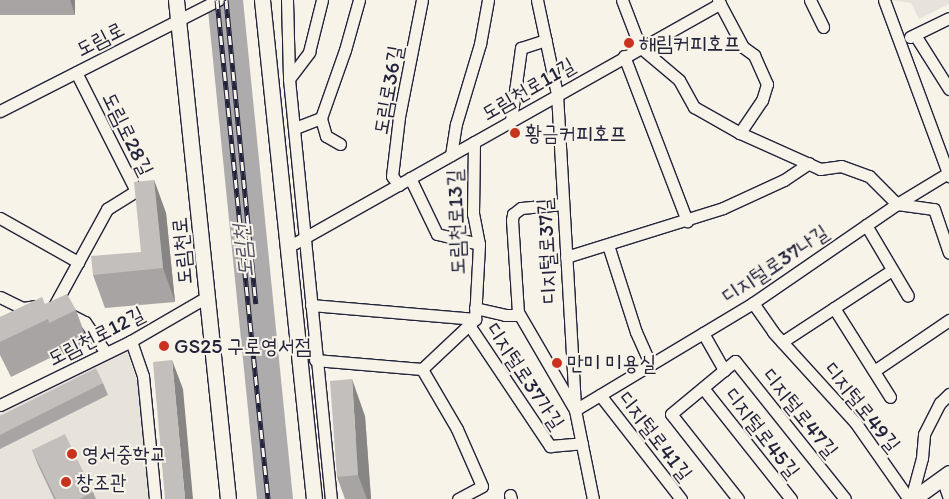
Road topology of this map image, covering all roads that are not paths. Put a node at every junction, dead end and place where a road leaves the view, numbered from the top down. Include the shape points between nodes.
1 (176, 0) edge
2 (218, 0) edge
3 (262, 0) edge
4 (287, 0) edge
5 (322, 0) edge
6 (359, 0) edge
7 (422, 0) edge
8 (488, 0) edge
9 (537, 0) edge
10 (622, 0) edge
11 (810, 0) edge
12 (884, 0) edge
13 (719, 2) edge
14 (182, 18) junction
15 (949, 18) edge
16 (823, 27) dead end
17 (915, 35) junction
18 (546, 40) junction
19 (900, 42) junction
20 (640, 47) junction
21 (624, 56) junction
22 (76, 72) junction
23 (289, 79) junction
24 (949, 89) edge
25 (557, 94) junction
26 (0, 111) edge
27 (321, 118) junction
28 (511, 120) junction
29 (295, 128) junction
30 (740, 133) junction
31 (474, 142) junction
32 (340, 144) dead end
33 (451, 155) junction
34 (808, 164) junction
35 (948, 175) edge
36 (410, 178) junction
37 (399, 185) junction
38 (563, 204) junction
39 (897, 204) junction
40 (0, 218) edge
41 (687, 221) junction
42 (866, 226) junction
43 (307, 238) junction
44 (480, 244) junction
45 (608, 245) junction
46 (288, 247) junction
47 (949, 253) edge
48 (566, 257) junction
49 (78, 262) junction
50 (892, 270) junction
51 (908, 296) dead end
52 (0, 297) edge
53 (207, 297) junction
54 (753, 303) junction
55 (312, 305) junction
56 (54, 306) junction
57 (834, 308) junction
58 (519, 315) junction
59 (473, 317) junction
60 (949, 320) edge
61 (703, 333) junction
62 (131, 340) junction
63 (782, 342) junction
64 (106, 353) junction
65 (315, 360) junction
66 (651, 365) junction
67 (422, 369) junction
68 (724, 370) junction
69 (874, 371) junction
70 (703, 388) junction
71 (949, 394) edge
72 (600, 395) junction
73 (890, 397) dead end
74 (0, 404) edge
75 (575, 410) junction
76 (582, 443) junction
77 (946, 476) edge
78 (949, 498) edge
79 (155, 499) edge
80 (228, 499) edge
81 (314, 499) edge
82 (331, 499) edge
83 (458, 499) edge
84 (593, 499) edge
85 (681, 499) edge
86 (738, 499) edge
87 (791, 499) edge
88 (845, 499) edge
89 (911, 499) edge

1 - 14 main road, 도림천로
2 - 14 street, 도림로
3 - 46 main road
4 - 23 street
5 - 23 street via 309,52
6 - 27 street via 346,50
7 - 37 street, 도림로36길 via 399,117 392,176
8 - 33 street, 도림천로11길
9 - 18 street, 디지털로37길
10 - 20 street
11 - 16 street
12 - 19 street
13 - 20 street, 도림천로11길
13 - 30 street via 742,47 754,55 767,84 762,100
14 - 22 street, 도림로
14 - 53 main road, 도림천로
15 - 17 street
17 - 19 street
17 - 24 street
18 - 25 street, 디지털로37길
18 - 28 street via 521,48
19 - 35 street
20 - 21 street, 도림천로11길
20 - 30 street via 679,80 694,107
21 - 25 street, 도림천로11길
21 - 41 street
22 - 26 street, 도림로
22 - 49 street, 도림로28길 via 136,192 107,209
23 - 29 street
25 - 28 street, 도림천로11길
25 - 38 street, 디지털로37길
27 - 29 street
27 - 32 street via 326,136
28 - 31 street, 도림천로11길
29 - 43 street
30 - 34 street
31 - 33 street, 도림천로11길
31 - 44 street, 도림천로13길 via 473,214
33 - 36 street, 도림천로11길
34 - 39 street via 820,169 841,166 869,176
34 - 41 street via 784,180
35 - 39 street, 디지털로37나길
36 - 37 street, 도림천로11길
36 - 44 street via 437,234
37 - 43 street, 도림천로11길
38 - 48 street, 디지털로37길
38 - 58 street via 521,208 513,214
39 - 42 street, 디지털로37나길
39 - 47 street via 934,209
40 - 49 street
41 - 45 street
42 - 50 street
42 - 54 street, 디지털로37나길
43 - 46 street, 도림천로11길
43 - 55 street
44 - 59 street, 도림천로13길
45 - 48 street
45 - 66 street via 636,332
46 - 81 main road
48 - 75 street, 디지털로37길
49 - 56 street, 도림로28길
50 - 51 street
50 - 57 street
52 - 56 street via 23,308
53 - 62 street, 도림천로12길
53 - 80 main road, 도림천로
54 - 61 street, 디지털로37나길
54 - 63 street, 디지털로49길
55 - 59 street
55 - 65 street
56 - 64 street via 85,322
57 - 63 street
57 - 69 street
58 - 59 street
58 - 75 street
59 - 67 street
59 - 76 street, 디지털로37가길 via 550,446
60 - 69 street
61 - 66 street, 디지털로37나길
61 - 68 street
62 - 64 street, 도림천로12길
62 - 79 street via 143,376
63 - 89 street, 디지털로49길 via 855,422
64 - 74 street, 도림천로12길
65 - 67 street
65 - 82 street
66 - 72 street, 디지털로37나길
67 - 83 street via 458,429 482,486
68 - 70 street, 디지털로45길
68 - 88 street, 디지털로47길 via 735,361
69 - 73 street
70 - 86 street via 671,414
70 - 87 street, 디지털로45길
71 - 89 street via 940,403 926,429
72 - 75 street, 디지털로37나길
72 - 85 street, 디지털로41길
75 - 76 street, 디지털로37길
76 - 84 street, 디지털로37길
77 - 78 street
77 - 89 main road

